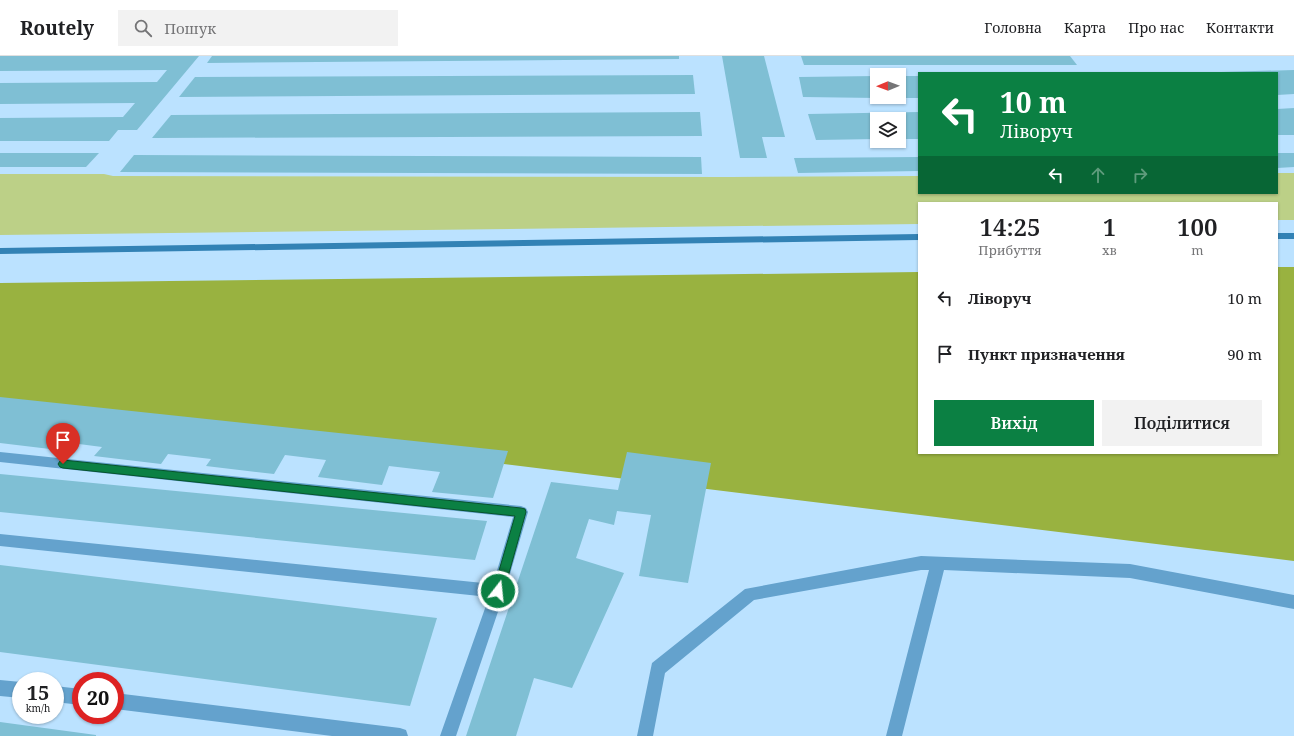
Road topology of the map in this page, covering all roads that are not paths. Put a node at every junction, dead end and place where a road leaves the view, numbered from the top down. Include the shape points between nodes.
1 (1278, 236) edge
2 (1294, 236) edge
3 (918, 237) edge
4 (0, 251) edge
5 (0, 457) edge
6 (0, 540) edge
7 (938, 564) junction
8 (498, 591) junction
9 (1294, 602) edge
10 (0, 688) edge
11 (12, 689) edge
12 (124, 703) edge
13 (400, 736) edge
14 (448, 736) edge
15 (645, 736) edge
16 (894, 736) edge

1 - 2 street
3 - 4 street
5 - 8 lane via 521,512
6 - 8 lane
7 - 9 lane via 1130,571
7 - 15 lane via 921,563 750,594 658,669
7 - 16 lane
8 - 14 lane
10 - 11 lane
12 - 13 lane

